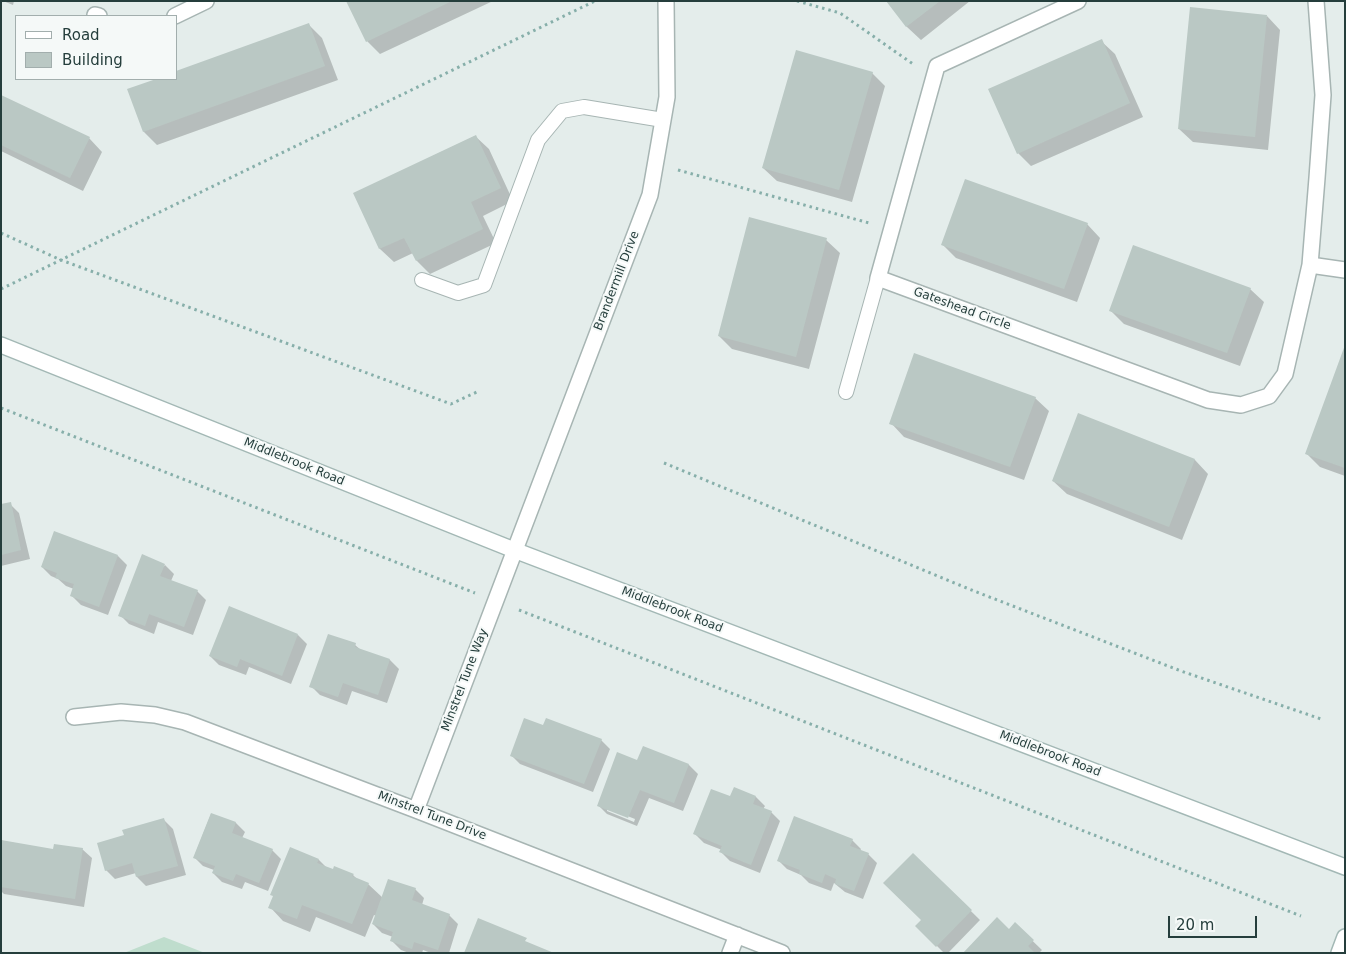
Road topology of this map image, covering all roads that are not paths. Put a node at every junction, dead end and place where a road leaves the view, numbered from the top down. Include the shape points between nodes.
1 (206, 1) edge
2 (666, 1) edge
3 (1078, 1) edge
4 (1316, 1) edge
5 (177, 15) edge
6 (663, 120) junction
7 (1310, 264) junction
8 (1345, 270) edge
9 (878, 278) junction
10 (422, 280) dead end
11 (1, 345) edge
12 (846, 392) dead end
13 (514, 550) junction
14 (74, 717) dead end
15 (416, 810) junction
16 (1345, 867) edge
17 (737, 935) junction
18 (1345, 937) edge
19 (730, 953) edge
20 (782, 953) edge
21 (1339, 953) edge

1 - 5 street
2 - 6 street, Brandermill Drive via 667,97
3 - 9 street via 937,66
4 - 7 street, Gateshead Circle via 1324,95
6 - 10 lane via 584,107 562,110 538,140 484,285 458,293
6 - 13 street, Brandermill Drive via 650,194
7 - 8 street
7 - 9 street, Gateshead Circle via 1285,374 1269,396 1241,405 1208,400
9 - 12 lane
11 - 13 street, Middlebrook Road
13 - 15 street, Minstrel Tune Way
13 - 16 street, Middlebrook Road
14 - 15 street, Minstrel Tune Drive via 121,712 185,722
15 - 17 street, Minstrel Tune Drive
17 - 19 street
17 - 20 street, Minstrel Tune Drive
18 - 21 street

